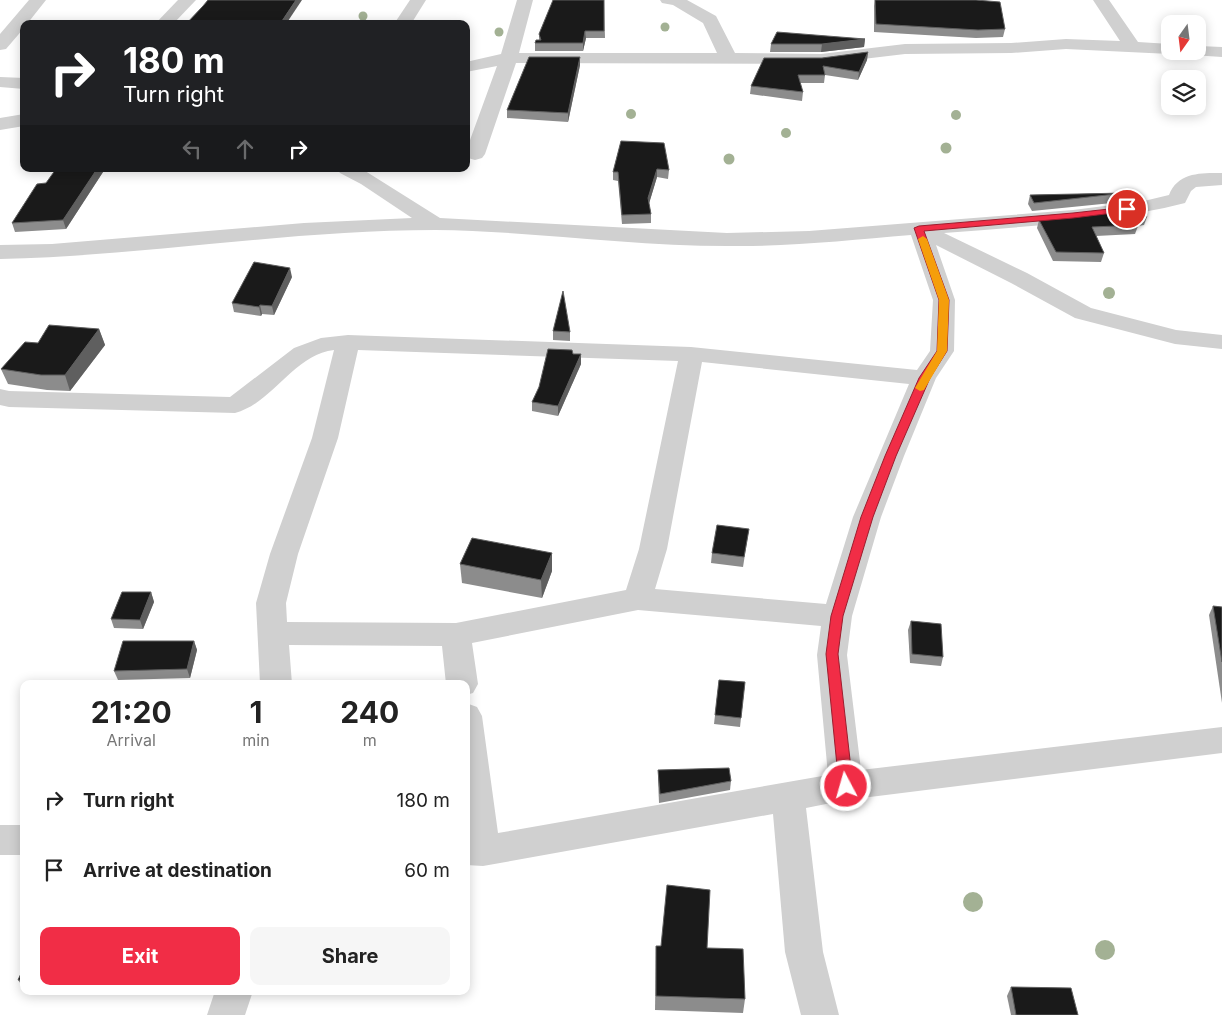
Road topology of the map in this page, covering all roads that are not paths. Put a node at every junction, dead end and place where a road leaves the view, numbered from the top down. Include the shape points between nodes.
1 (38, 0) edge
2 (188, 0) edge
3 (418, 0) edge
4 (525, 0) edge
5 (668, 0) edge
6 (1101, 0) edge
7 (21, 20) edge
8 (167, 20) edge
9 (405, 20) edge
10 (20, 21) edge
11 (0, 45) edge
12 (1133, 47) junction
13 (1161, 49) edge
14 (1206, 51) edge
15 (1222, 52) edge
16 (509, 58) junction
17 (729, 59) junction
18 (470, 66) edge
19 (0, 82) edge
20 (20, 84) edge
21 (20, 121) edge
22 (0, 124) edge
23 (475, 154) dead end
24 (353, 172) edge
25 (1222, 179) edge
26 (435, 224) junction
27 (919, 228) junction
28 (0, 252) edge
29 (348, 342) junction
30 (1222, 342) edge
31 (691, 354) junction
32 (924, 378) junction
33 (0, 397) edge
34 (638, 599) junction
35 (837, 616) junction
36 (273, 633) junction
37 (456, 635) junction
38 (276, 680) edge
39 (462, 680) edge
40 (1222, 740) edge
41 (470, 776) edge
42 (846, 786) junction
43 (788, 797) junction
44 (0, 840) edge
45 (20, 840) edge
46 (475, 851) edge
47 (233, 995) edge
48 (226, 1015) edge
49 (820, 1015) edge

1 - 7 street
2 - 8 street
3 - 9 street
4 - 16 street
5 - 17 street via 677,1 710,20
6 - 12 street
10 - 11 street
12 - 13 street
12 - 17 street via 1066,44 905,49 821,59
14 - 15 street
16 - 17 street
16 - 18 street
16 - 23 street
19 - 20 street
21 - 22 street
24 - 26 street
25 - 27 street via 1189,181 1181,189 1178,199 1144,207
26 - 27 street via 727,240
26 - 28 street via 304,230 70,250
27 - 30 street via 1082,313 1175,337
27 - 32 street via 944,300 942,351
29 - 31 street
29 - 33 street via 314,347 287,364 249,398 235,406
29 - 36 street via 325,438 284,554 271,603
31 - 32 street
31 - 34 street via 653,549
32 - 35 street via 867,517
34 - 35 street
34 - 37 street
35 - 42 street via 832,654
36 - 37 street
36 - 38 street
37 - 39 street
40 - 42 street
41 - 46 street
42 - 43 street
43 - 46 street
43 - 49 street via 804,952
44 - 45 street
47 - 48 street

